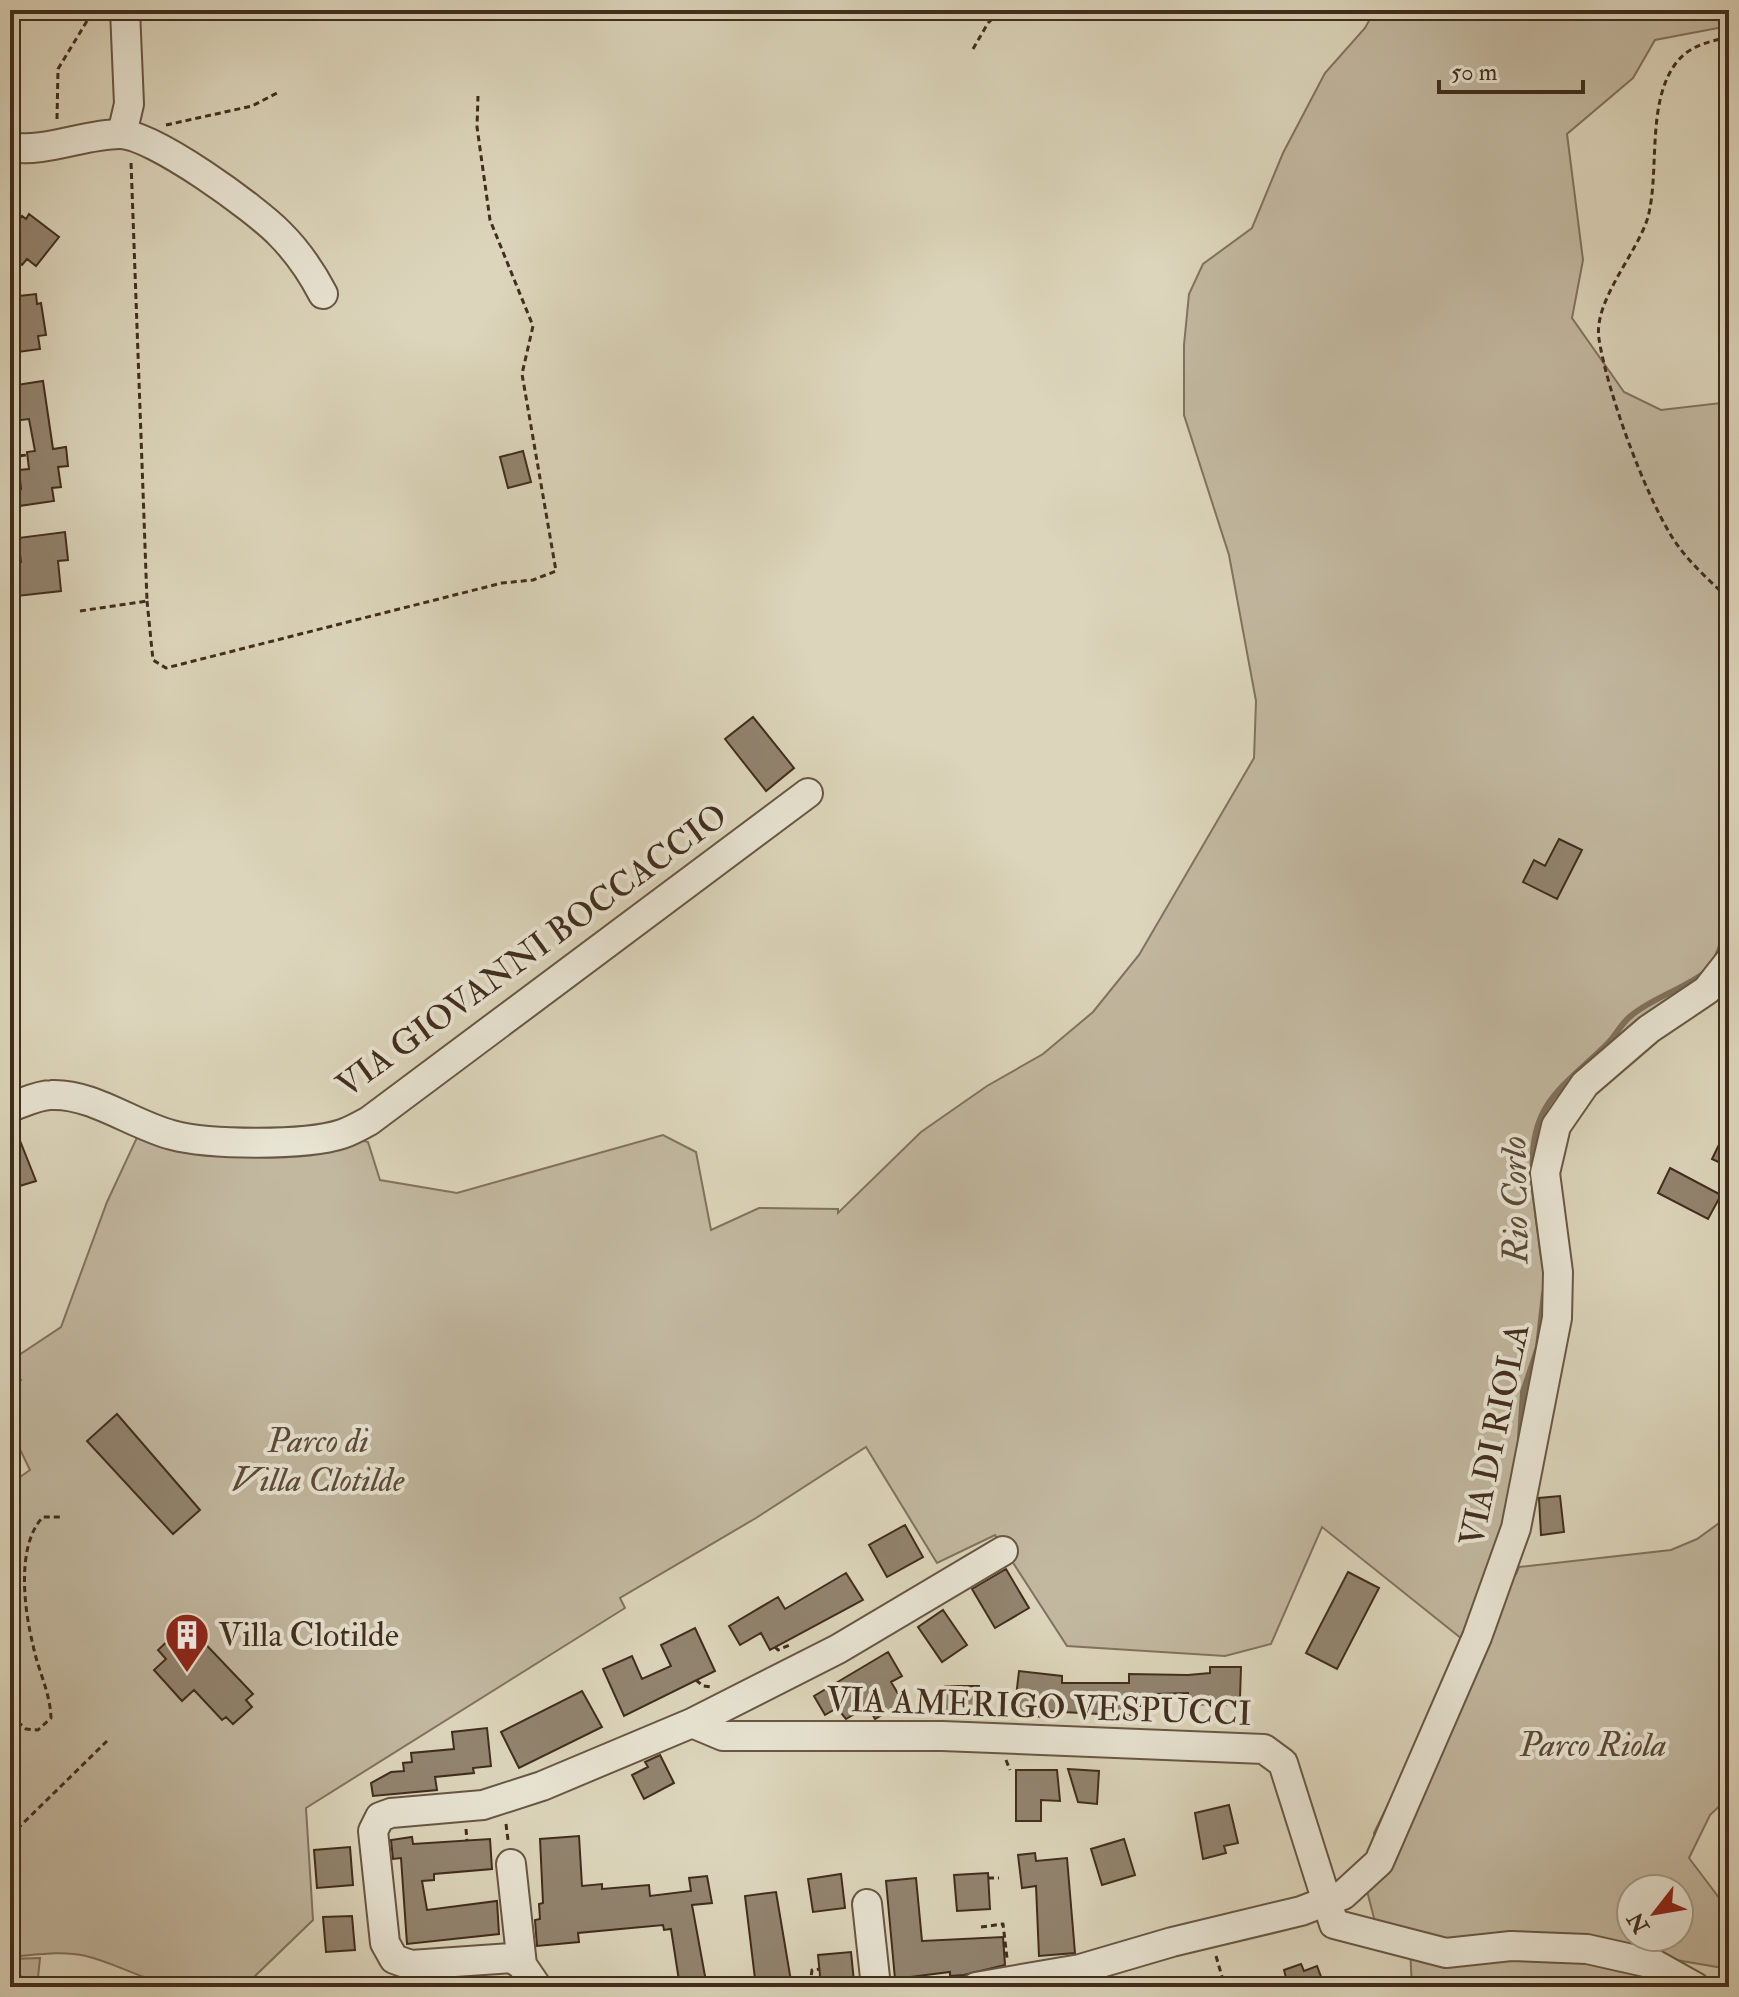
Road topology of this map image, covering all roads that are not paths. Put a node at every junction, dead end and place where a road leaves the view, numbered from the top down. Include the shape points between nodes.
1 (125, 10) edge
2 (122, 134) junction
3 (10, 147) edge
4 (323, 294) dead end
5 (808, 793) dead end
6 (1729, 962) edge
7 (10, 1107) edge
8 (1003, 1551) dead end
9 (692, 1723) junction
10 (511, 1864) road end
11 (1326, 1902) junction
12 (867, 1904) dead end
13 (529, 1976) edge
14 (1073, 1978) edge
15 (1038, 1983) edge
16 (876, 1987) edge
17 (976, 1987) edge
18 (1695, 1987) edge

1 - 2 street via 129,104
2 - 3 street
2 - 4 street via 171,153 269,223 308,267
5 - 7 street, VIA GIOVANNI BOCCACCIO via 369,1121 342,1134 224,1141 175,1136 59,1095
6 - 11 street, VIA DI RIOLA via 1707,990 1649,1029 1585,1084 1556,1126 1545,1173 1558,1272 1557,1318 1516,1528 1477,1637 1379,1862 1356,1887
8 - 9 street via 838,1649
9 - 11 street, VIA AMERIGO VESPUCCI via 723,1736 942,1736 1264,1749 1283,1763
9 - 13 street via 483,1805 380,1817 373,1831 385,1943 394,1959 411,1965 512,1958
10 - 13 street
11 - 14 street, VIA DI RIOLA
11 - 18 street via 1334,1924 1446,1953 1511,1946 1587,1949 1654,1964
12 - 16 street
14 - 15 street, VIA DI RIOLA
15 - 17 street, VIA DI RIOLA

